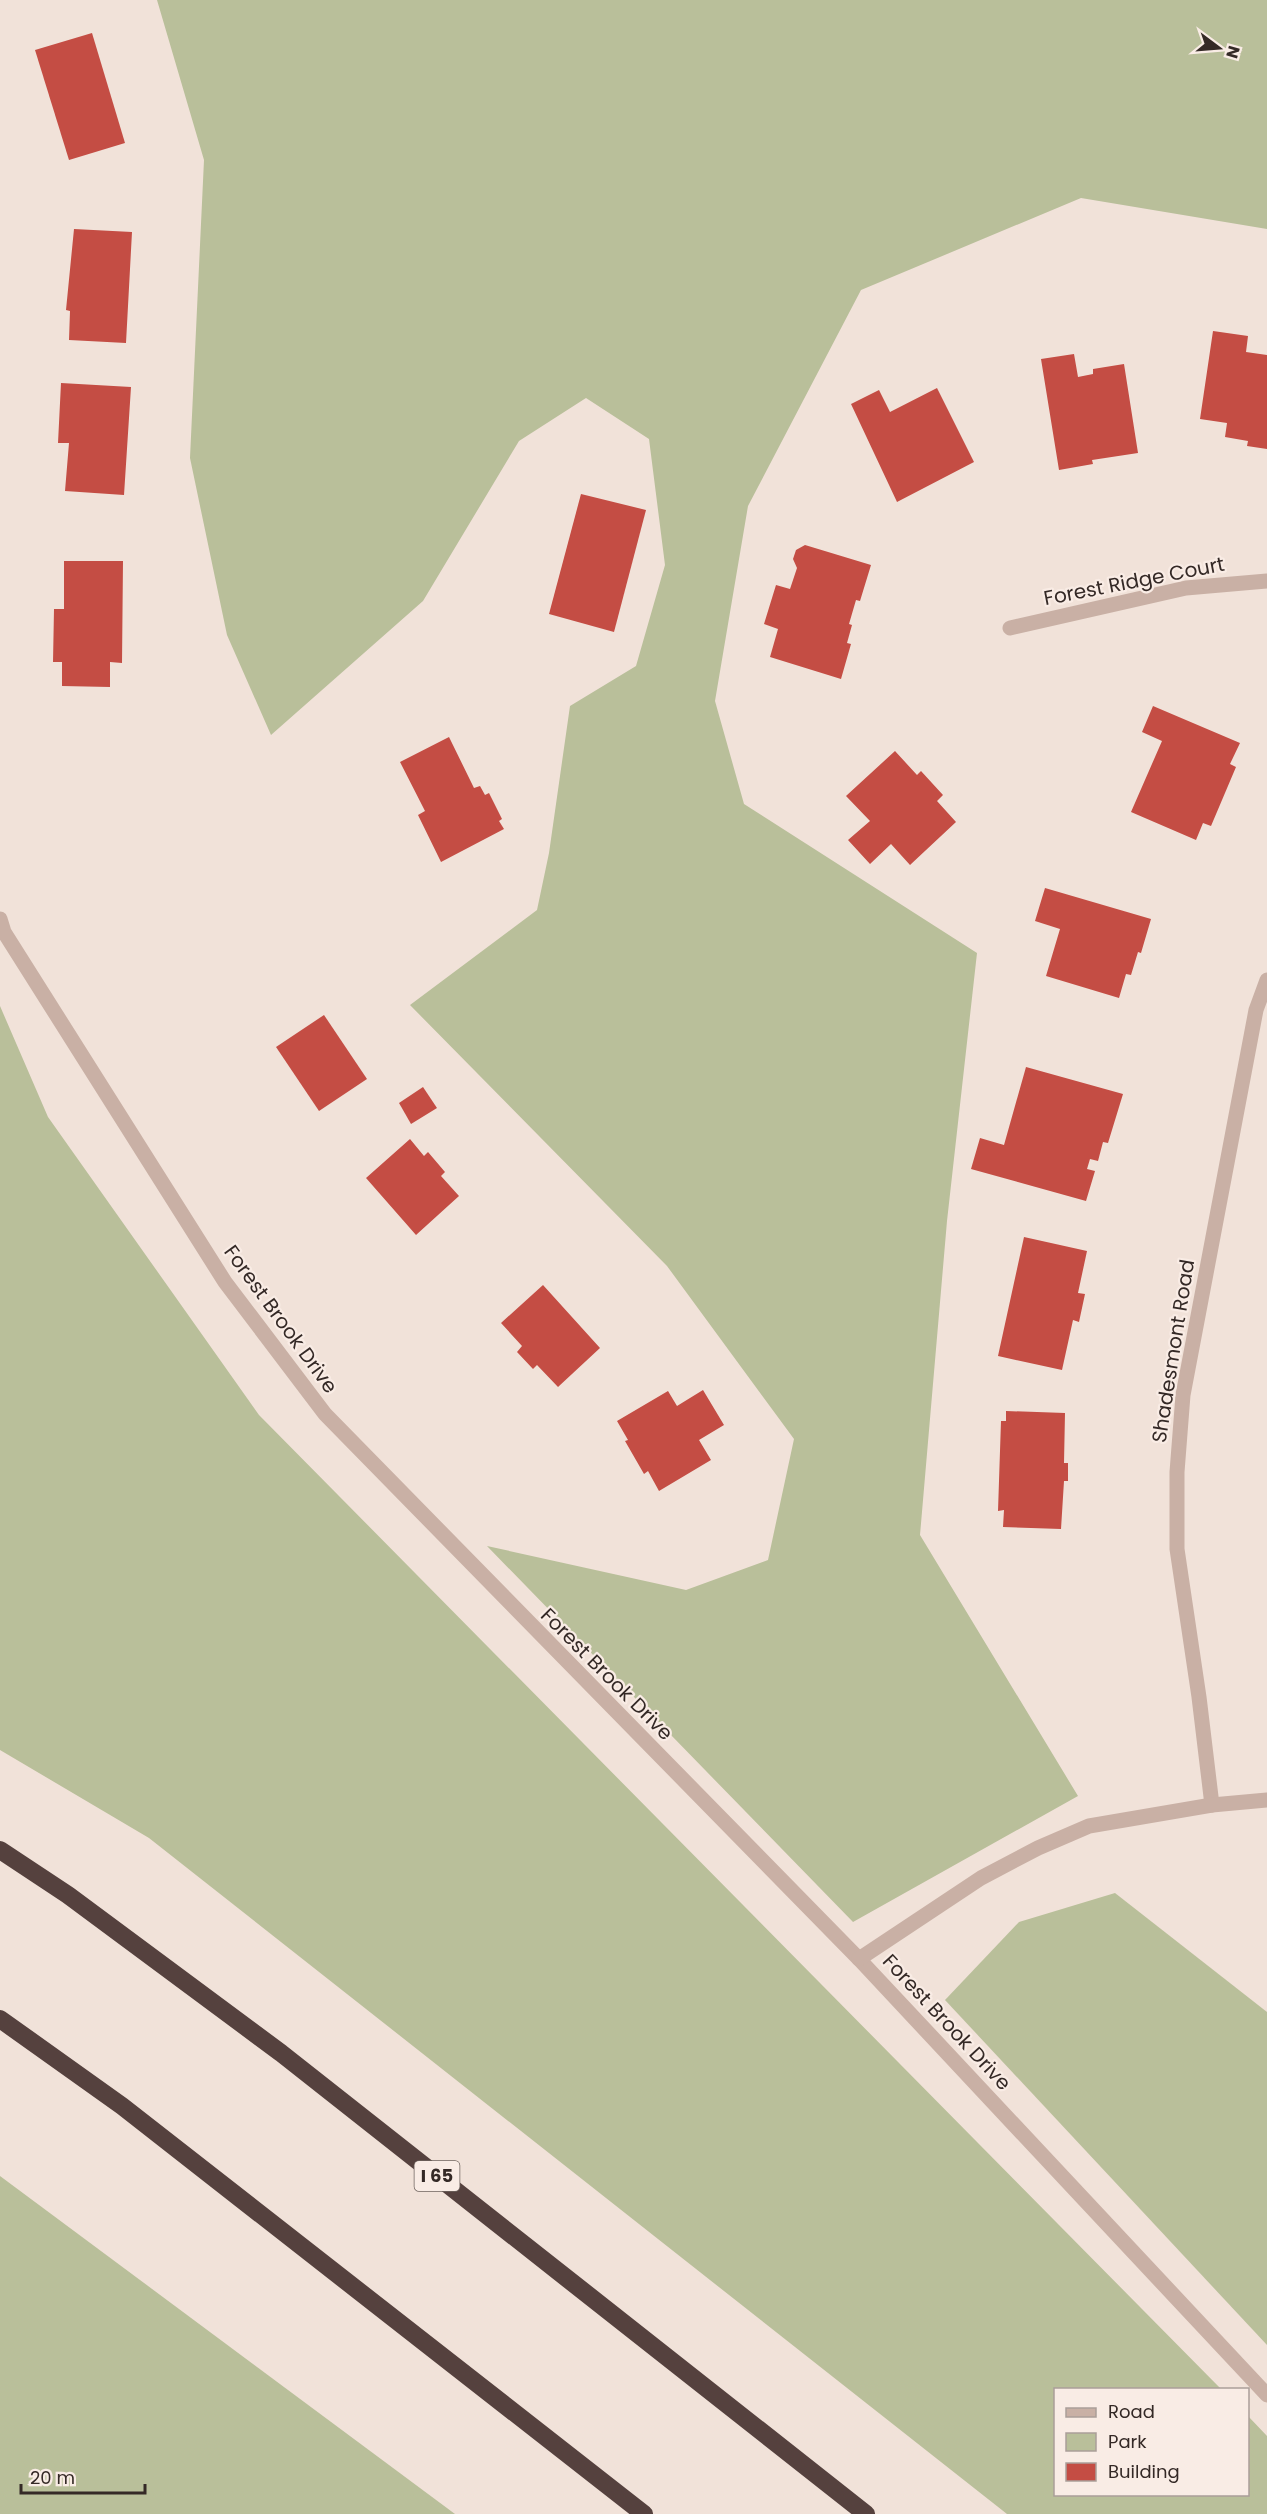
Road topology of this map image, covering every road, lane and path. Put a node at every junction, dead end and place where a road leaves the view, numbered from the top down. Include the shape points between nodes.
1 (1267, 580) edge
2 (1010, 628) dead end
3 (0, 919) edge
4 (1267, 980) edge
5 (1267, 1800) edge
6 (1212, 1805) junction
7 (0, 1850) edge
8 (859, 1959) junction
9 (0, 2019) edge
10 (1267, 2395) edge
11 (644, 2514) edge
12 (866, 2514) edge

1 - 2 street, Forest Ridge Court via 1186,588
3 - 8 street, Forest Brook Drive via 4,932 225,1282 325,1414
4 - 6 street, Shadesmont Road via 1256,1010 1183,1395 1177,1472 1177,1549
5 - 6 street
6 - 8 street via 1089,1826 1038,1848 981,1878
7 - 12 highway, I 65 via 68,1895 281,2053
8 - 10 street, Forest Brook Drive
9 - 11 highway via 122,2106

